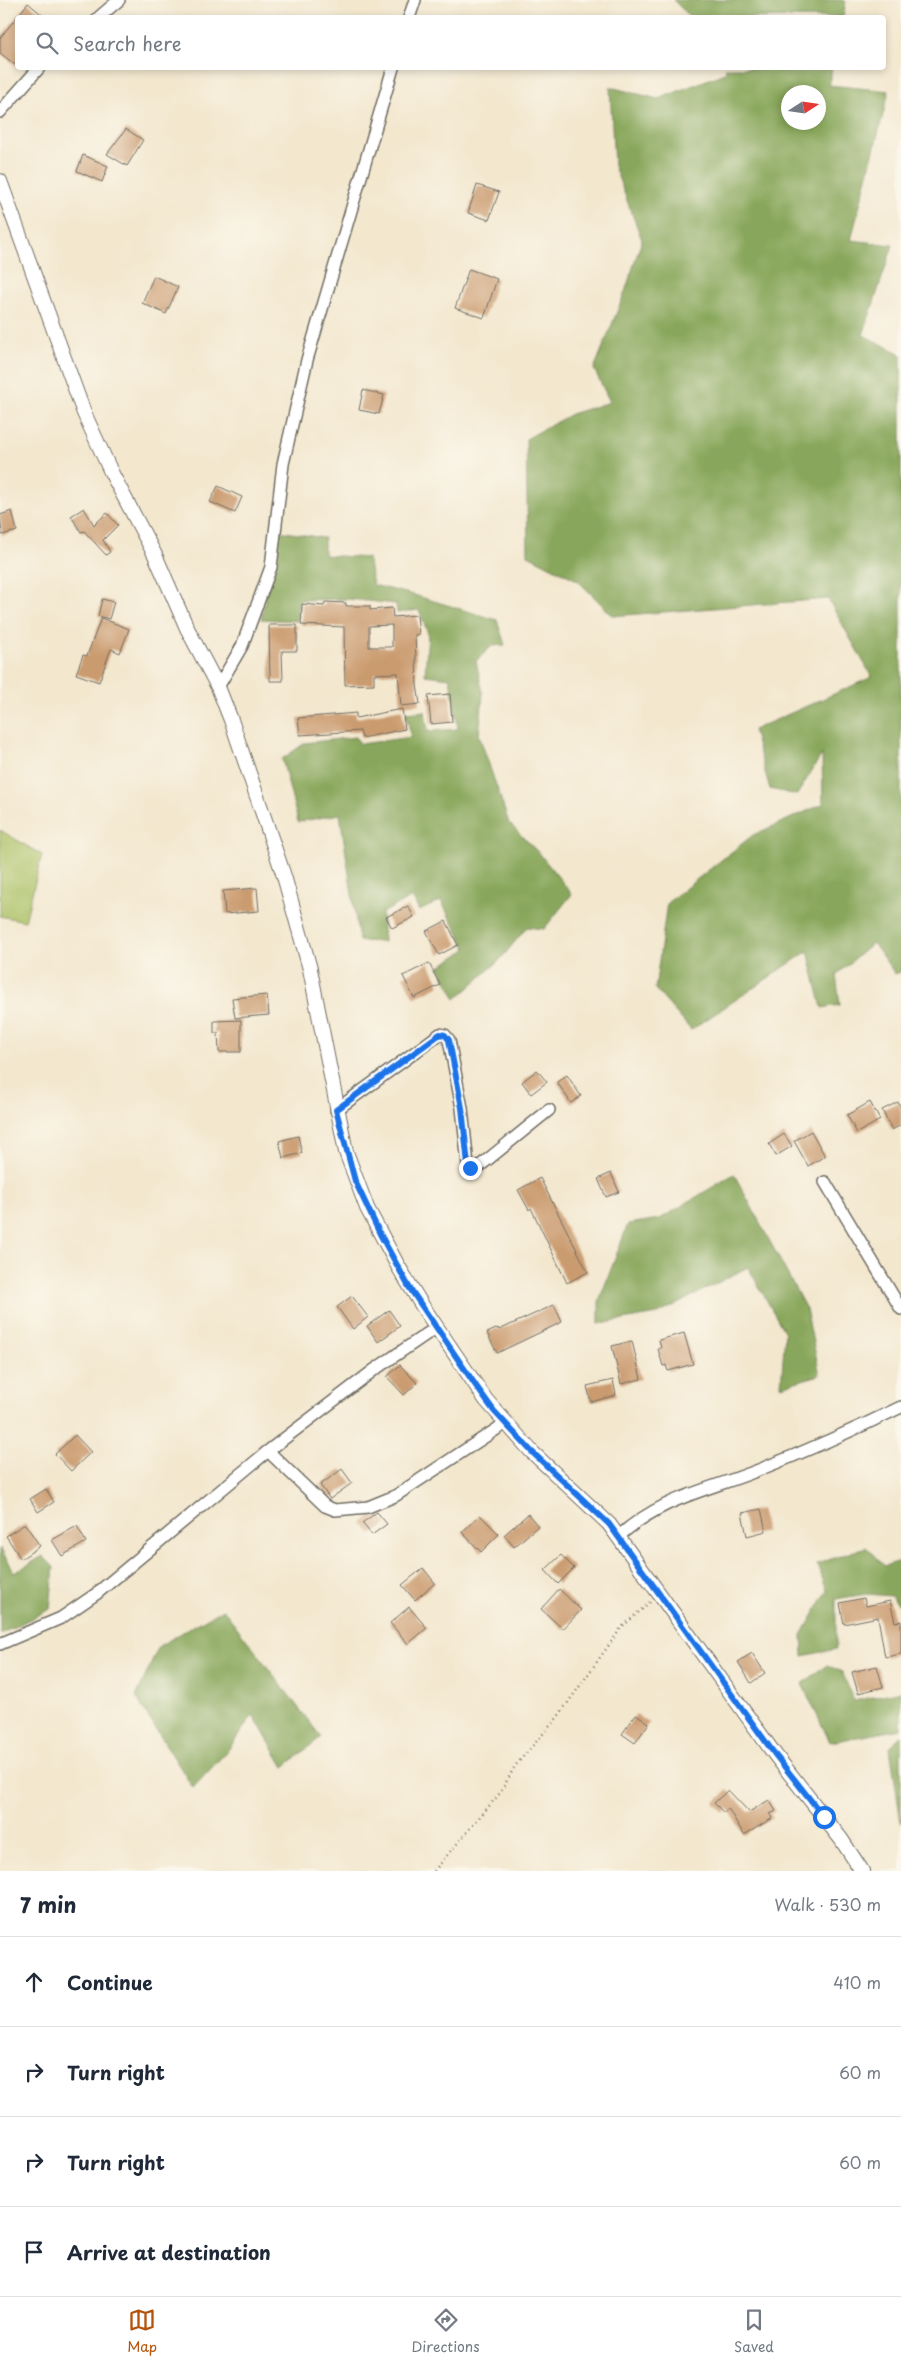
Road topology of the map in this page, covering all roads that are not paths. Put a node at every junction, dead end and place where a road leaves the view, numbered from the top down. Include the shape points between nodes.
1 (119, 0) edge
2 (415, 0) edge
3 (102, 15) edge
4 (410, 15) edge
5 (37, 70) edge
6 (392, 70) edge
7 (0, 112) edge
8 (0, 182) edge
9 (218, 687) junction
10 (336, 1110) junction
11 (549, 1110) dead end
12 (825, 1182) dead end
13 (901, 1309) edge
14 (437, 1328) junction
15 (901, 1407) edge
16 (506, 1423) junction
17 (268, 1451) junction
18 (618, 1537) junction
19 (0, 1644) edge
20 (862, 1871) edge

1 - 3 street
2 - 4 street
5 - 7 street
6 - 9 street via 307,360 283,464 271,567 242,646
8 - 9 street via 84,413
9 - 10 street via 284,876 310,969
10 - 11 street via 440,1034 449,1040 470,1168 476,1169
10 - 14 street via 346,1152 367,1208 409,1287
12 - 13 street
14 - 16 street via 486,1400
14 - 17 street via 374,1370
15 - 18 street via 827,1442 655,1509
16 - 17 street via 394,1496 368,1507 335,1510 325,1506
16 - 18 street via 596,1511
17 - 19 street via 96,1594 61,1618
18 - 20 street

